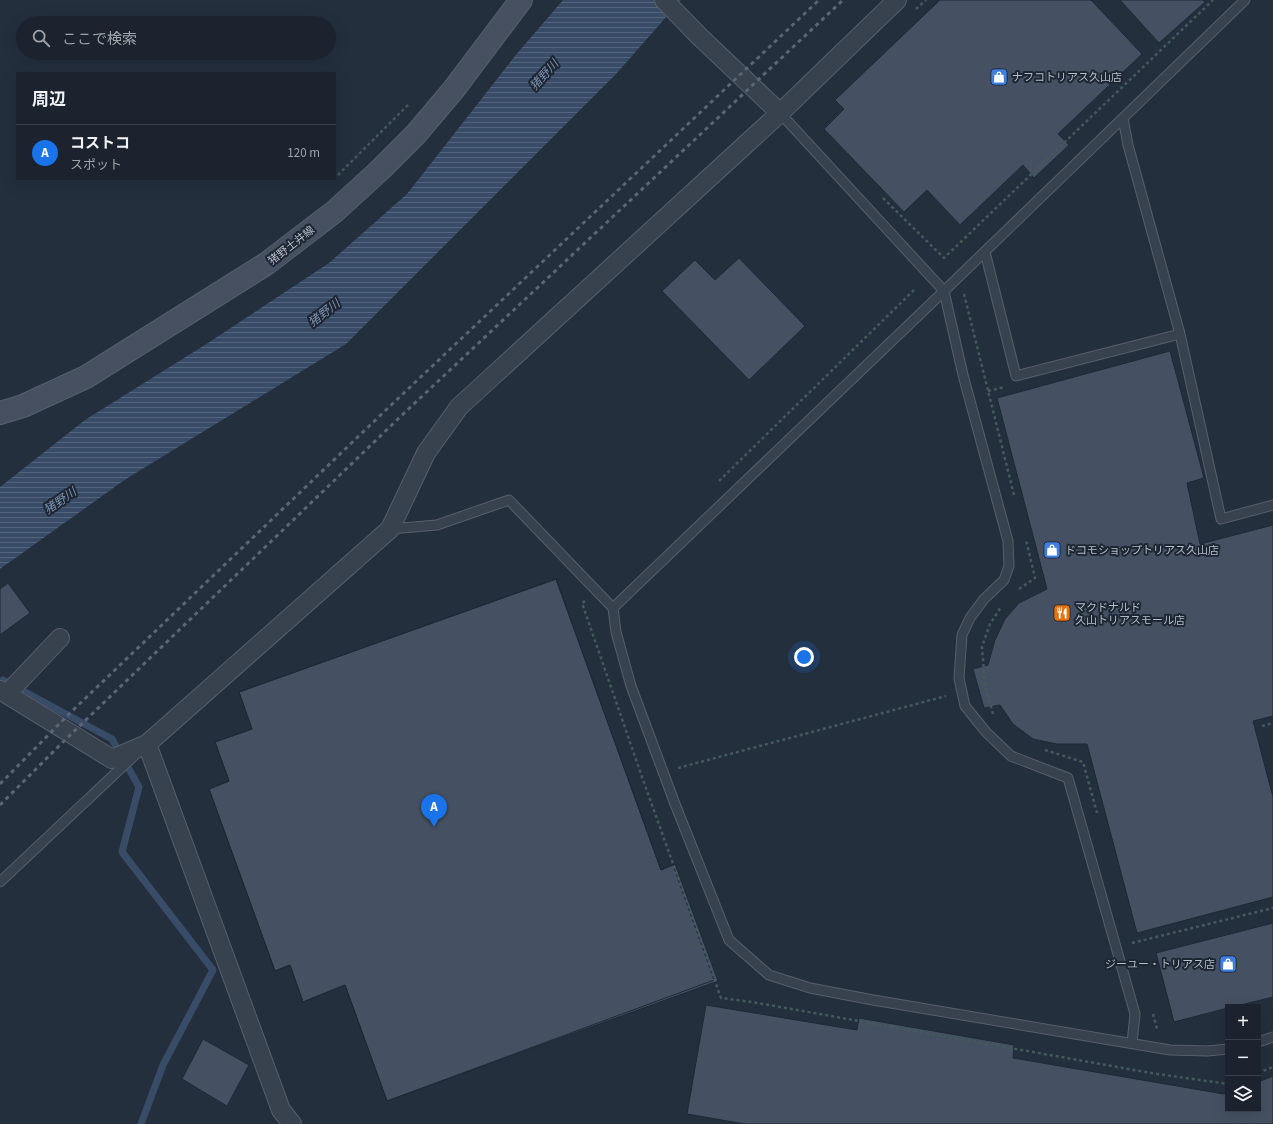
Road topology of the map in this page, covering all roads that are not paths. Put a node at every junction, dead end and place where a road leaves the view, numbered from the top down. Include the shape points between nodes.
1 (521, 0) edge
2 (664, 0) edge
3 (897, 0) edge
4 (1245, 0) edge
5 (780, 113) junction
6 (1123, 118) junction
7 (985, 252) junction
8 (944, 291) junction
9 (1180, 334) junction
10 (0, 413) edge
11 (1273, 505) edge
12 (390, 529) junction
13 (613, 608) junction
14 (60, 638) dead end
15 (3, 692) edge
16 (147, 744) junction
17 (0, 882) edge
18 (1273, 1037) edge
19 (1261, 1041) edge
20 (1132, 1043) junction
21 (1225, 1049) edge
22 (292, 1124) edge

1 - 10 main road, 猪野土井線 via 454,89 416,134 334,212 266,264 86,377 23,406
2 - 5 street
3 - 5 street
4 - 6 lane
5 - 8 lane
5 - 12 street via 459,407 426,453
6 - 7 lane
6 - 9 lane via 1128,145
7 - 8 lane
7 - 9 lane via 1016,376
8 - 13 lane
8 - 20 lane via 963,375 1008,541 1009,566 1004,580 984,599 970,618 962,635 959,678 965,706 986,732 1011,756 1068,778 1135,1014
9 - 11 lane via 1221,519
12 - 13 lane via 437,525 509,500
12 - 16 street
13 - 20 lane via 616,632 631,686 729,940 769,975 810,988 873,1000
14 - 15 street
15 - 16 street via 112,759
16 - 17 lane
16 - 22 street via 281,1110
18 - 19 lane
20 - 21 lane via 1170,1050 1208,1052

